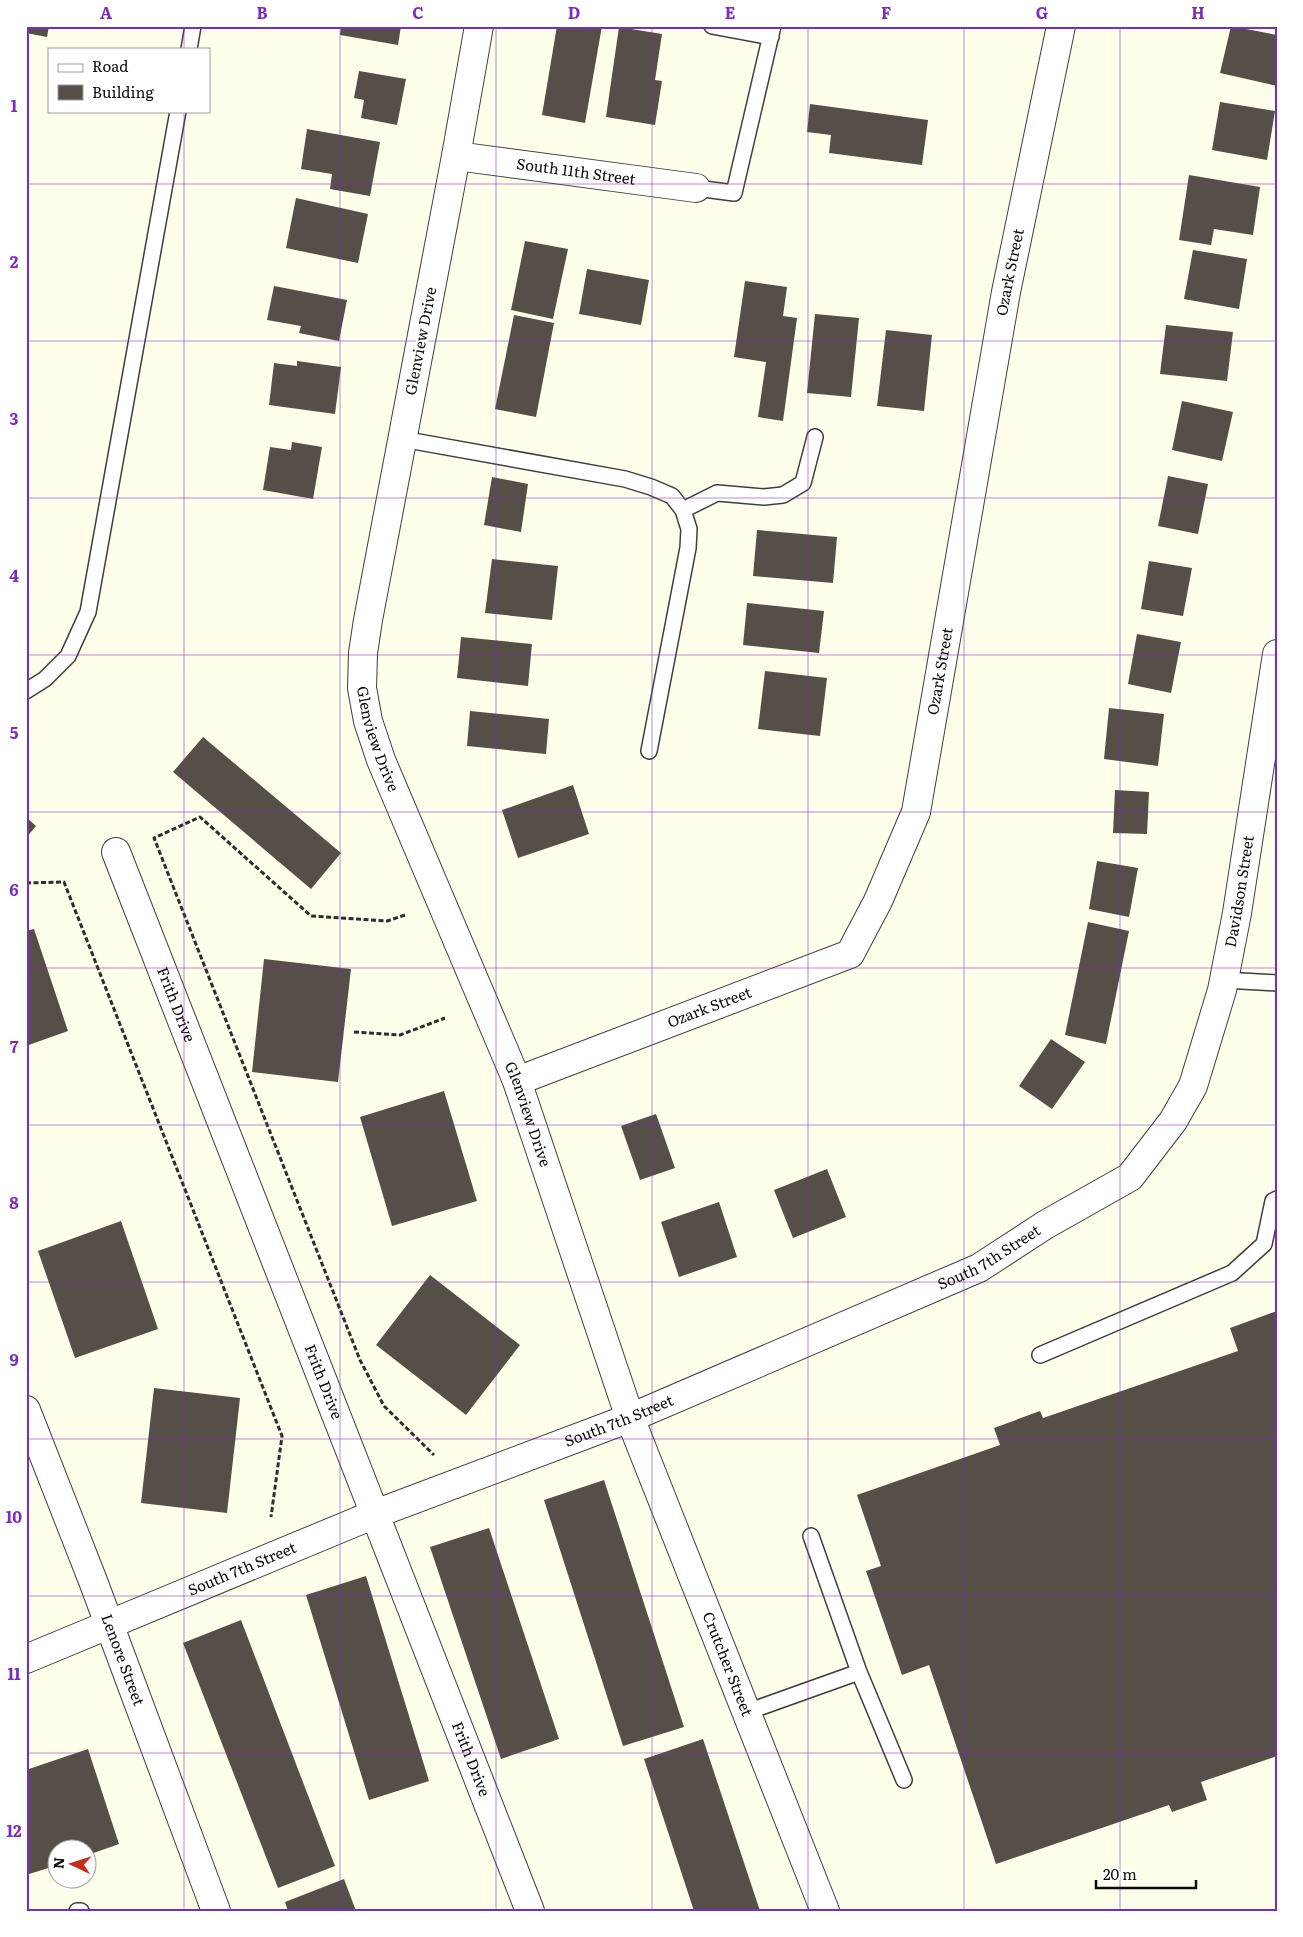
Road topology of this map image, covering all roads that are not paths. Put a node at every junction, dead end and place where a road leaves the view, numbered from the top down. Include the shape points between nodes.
1 (193, 26) edge
2 (479, 26) edge
3 (712, 26) edge
4 (1061, 26) edge
5 (772, 31) edge
6 (189, 48) edge
7 (178, 112) edge
8 (456, 156) junction
9 (696, 188) joint
10 (815, 437) dead end
11 (402, 439) junction
12 (683, 510) junction
13 (1277, 654) edge
14 (26, 691) edge
15 (649, 751) dead end
16 (116, 852) dead end
17 (1224, 980) junction
18 (1277, 983) edge
19 (517, 1081) junction
20 (1173, 1121) joint
21 (1277, 1199) edge
22 (1040, 1355) dead end
23 (26, 1410) edge
24 (630, 1418) junction
25 (375, 1514) junction
26 (811, 1536) dead end
27 (109, 1626) junction
28 (26, 1659) edge
29 (859, 1672) junction
30 (747, 1712) junction
31 (904, 1780) dead end
32 (77, 1911) edge
33 (81, 1911) edge
34 (216, 1911) edge
35 (530, 1911) edge
36 (825, 1911) edge

1 - 6 lane
2 - 8 street, Glenview Drive
3 - 5 lane
4 - 19 street, Ozark Street via 1006,292 916,812 878,902 850,954
5 - 9 lane via 734,193
7 - 14 lane via 88,612 68,656 45,679
8 - 9 street, South 11th Street
8 - 11 street, Glenview Drive
10 - 12 lane via 803,483 783,495 764,497 717,493
11 - 12 lane via 625,479 672,496
11 - 19 street, Glenview Drive via 363,653 362,688 368,721 398,802
12 - 15 lane via 689,529 688,548
13 - 17 street, Davidson Street
16 - 25 street, Frith Drive
17 - 18 lane
17 - 20 street, Davidson Street via 1192,1086
19 - 24 street, Glenview Drive
20 - 24 street, South 7th Street via 1130,1177 1045,1225 979,1268
21 - 22 lane via 1273,1201 1264,1244 1232,1273
23 - 27 street, Lenore Street
24 - 25 street, South 7th Street
24 - 30 street, Crutcher Street
25 - 27 street, South 7th Street
25 - 35 street, Frith Drive
26 - 29 lane
27 - 28 street, South 7th Street
27 - 34 street, Lenore Street
29 - 30 lane
29 - 31 lane
30 - 36 street, Crutcher Street
32 - 33 lane

